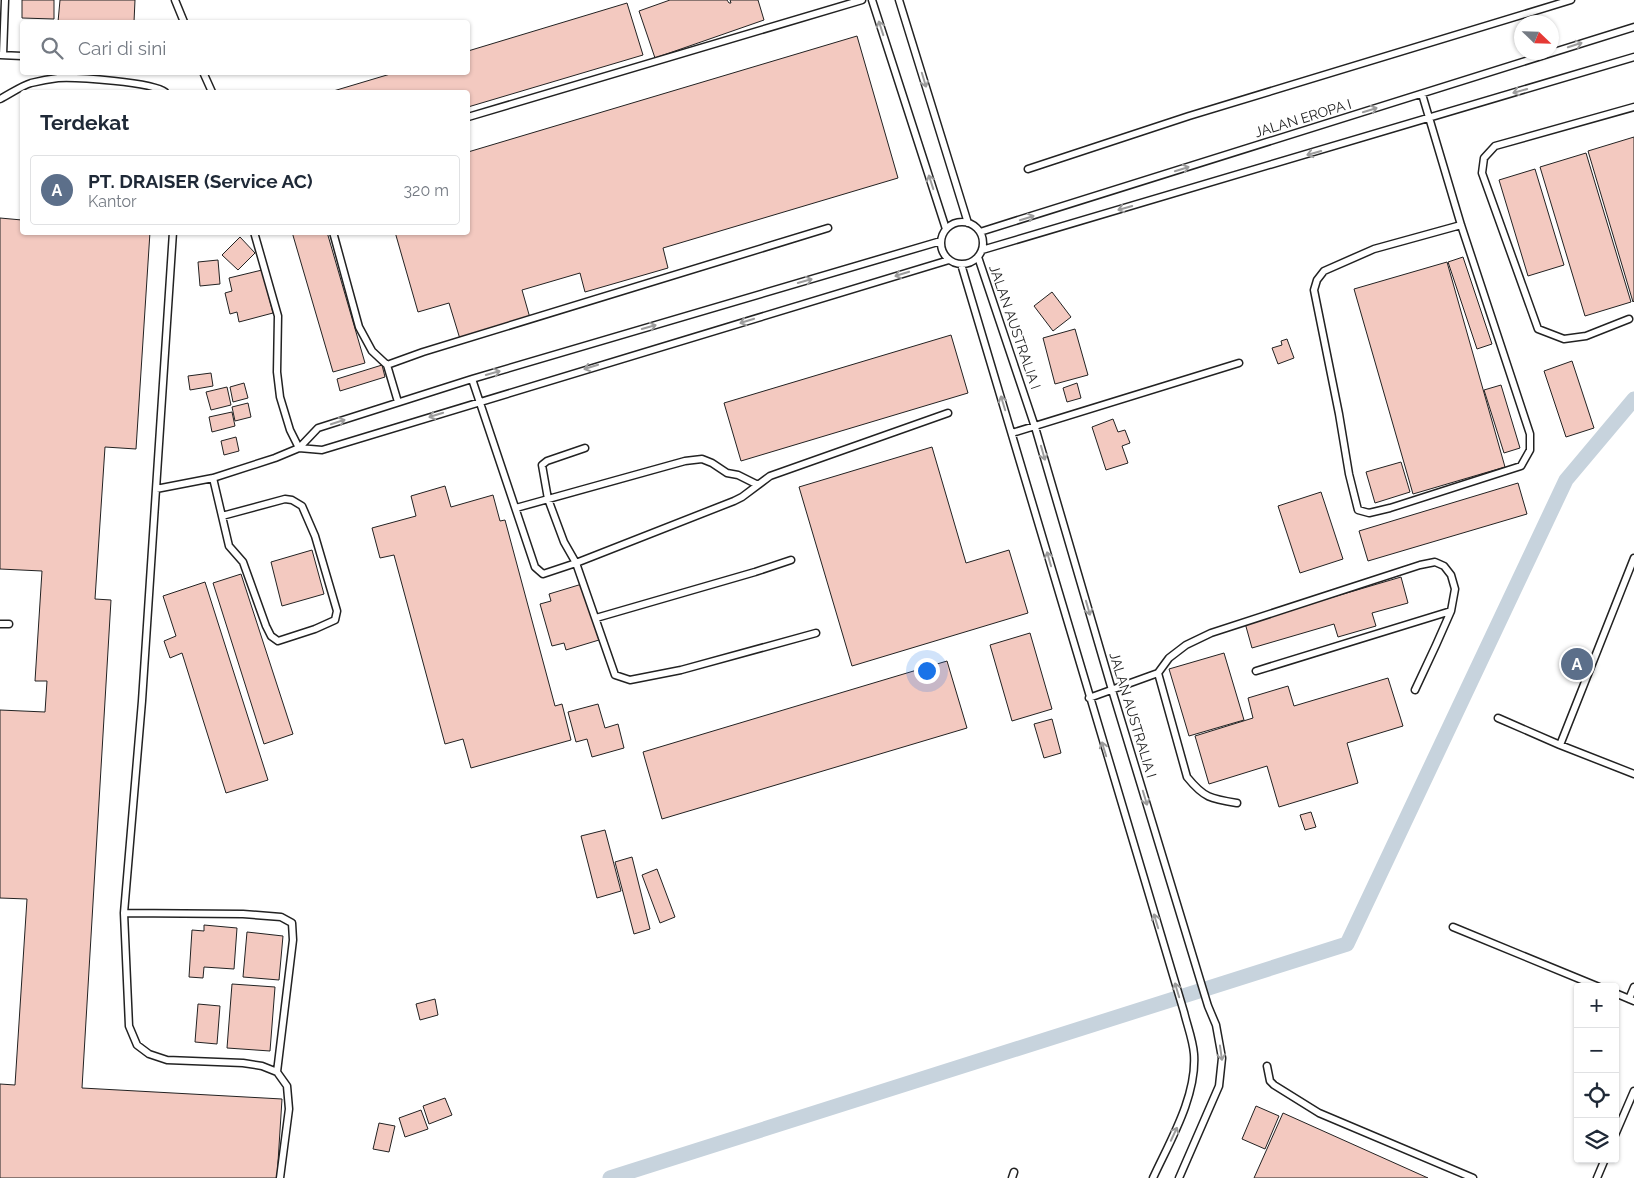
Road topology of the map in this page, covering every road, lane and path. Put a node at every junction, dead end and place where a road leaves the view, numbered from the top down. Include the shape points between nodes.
1 (5, 0) edge
2 (175, 0) edge
3 (862, 0) edge
4 (872, 0) edge
5 (899, 0) edge
6 (1571, 0) edge
7 (183, 20) edge
8 (1634, 27) edge
9 (1, 55) edge
10 (20, 56) edge
11 (1634, 57) edge
12 (204, 75) edge
13 (161, 90) edge
14 (211, 90) edge
15 (1422, 94) junction
16 (0, 99) edge
17 (1634, 107) edge
18 (470, 117) edge
19 (1430, 118) junction
20 (1028, 169) dead end
21 (968, 222) junction
22 (1461, 225) junction
23 (828, 228) dead end
24 (946, 229) junction
25 (980, 232) junction
26 (173, 235) edge
27 (255, 235) edge
28 (334, 235) edge
29 (941, 241) junction
30 (980, 254) junction
31 (949, 260) junction
32 (961, 264) junction
33 (1629, 320) dead end
34 (1239, 363) dead end
35 (387, 365) junction
36 (472, 379) junction
37 (481, 401) junction
38 (398, 402) junction
39 (948, 413) dead end
40 (1035, 427) junction
41 (1012, 433) junction
42 (299, 448) junction
43 (585, 448) dead end
44 (213, 478) junction
45 (758, 485) junction
46 (156, 489) junction
47 (548, 499) junction
48 (516, 508) junction
49 (222, 516) junction
50 (1634, 558) edge
51 (791, 560) dead end
52 (576, 563) junction
53 (1451, 611) junction
54 (596, 618) junction
55 (0, 624) edge
56 (9, 624) dead end
57 (816, 633) dead end
58 (1256, 671) dead end
59 (1158, 673) junction
60 (1112, 690) junction
61 (1415, 690) dead end
62 (1089, 698) junction
63 (1498, 718) dead end
64 (1560, 745) junction
65 (1634, 774) edge
66 (1237, 803) dead end
67 (124, 913) junction
68 (1453, 927) dead end
69 (1590, 983) edge
70 (1634, 987) edge
71 (1619, 995) edge
72 (1632, 1000) edge
73 (1267, 1066) dead end
74 (277, 1072) junction
75 (1634, 1091) edge
76 (1619, 1126) edge
77 (1603, 1163) edge
78 (280, 1178) edge
79 (1153, 1178) edge
80 (1179, 1178) edge
81 (1473, 1178) edge
82 (1597, 1178) edge

1 - 9 lane
2 - 7 lane
3 - 18 lane
24 -> 4 lane
5 -> 21 lane
6 - 20 lane via 1189,116
15 -> 8 lane, JALAN EROPA I
9 - 10 lane
11 -> 19 lane
12 - 14 lane
13 - 16 lane via 147,85 58,78 30,84
15 - 19 lane
25 -> 15 lane, JALAN EROPA I
17 - 33 lane via 1495,146 1484,158 1482,172 1538,330 1564,339 1586,336
19 - 22 lane
19 -> 30 lane
21 - 24 lane via 956,222
21 - 25 lane
22 - 22 lane via 1530,434 1530,450 1521,466 1390,508 1369,513 1358,510 1314,290 1317,280 1324,271 1374,249
23 - 35 lane
24 - 29 lane
25 - 30 lane, JALAN AUSTRALIA I via 983,241
26 - 46 lane
27 - 42 lane via 278,316 280,397
28 - 35 lane via 359,327 372,351
29 - 31 lane via 942,252
36 -> 29 lane
30 - 32 lane, JALAN AUSTRALIA I
30 - 40 lane, JALAN AUSTRALIA I
31 - 32 lane
31 -> 37 lane
41 -> 32 lane
34 - 40 lane
35 - 38 lane
36 - 37 lane
36 - 38 lane
37 -> 42 lane via 322,450
37 - 48 lane
42 -> 38 lane via 318,428
39 - 45 lane via 770,476
40 - 41 lane
40 -> 60 lane, JALAN AUSTRALIA I
62 -> 41 lane
42 - 44 lane
43 - 47 lane via 542,465
44 - 46 lane
44 - 49 lane
45 - 47 lane via 702,459 685,460
45 - 52 lane via 734,501
46 - 67 lane
47 - 48 lane
47 - 52 lane via 564,542
48 - 52 lane via 539,572 543,574
49 - 49 lane via 229,546 243,562 272,636 278,641 335,620 334,598 302,506 285,499
50 - 64 lane
51 - 54 lane
52 - 54 lane
53 - 58 lane
53 - 59 lane via 1455,589 1451,575 1444,566 1435,562 1420,565 1212,633 1186,645 1169,658
53 - 61 lane
54 - 57 lane via 615,675 630,680 681,670
55 - 56 lane
59 - 60 lane
59 - 66 lane via 1187,777 1198,791 1214,800
60 - 62 lane
60 -> 80 lane, JALAN AUSTRALIA I via 1216,1025 1222,1058 1219,1086
79 -> 62 lane via 1193,1083 1194,1053
63 - 64 lane
64 - 65 lane
67 - 74 lane via 129,1026 137,1045 166,1060 243,1063
67 - 74 lane via 243,914 281,917 292,923 293,940
68 - 69 lane
70 - 72 lane
71 - 72 lane
73 - 81 lane via 1274,1085 1319,1113
74 - 78 lane via 287,1086 288,1109
75 - 76 lane
77 - 82 lane

